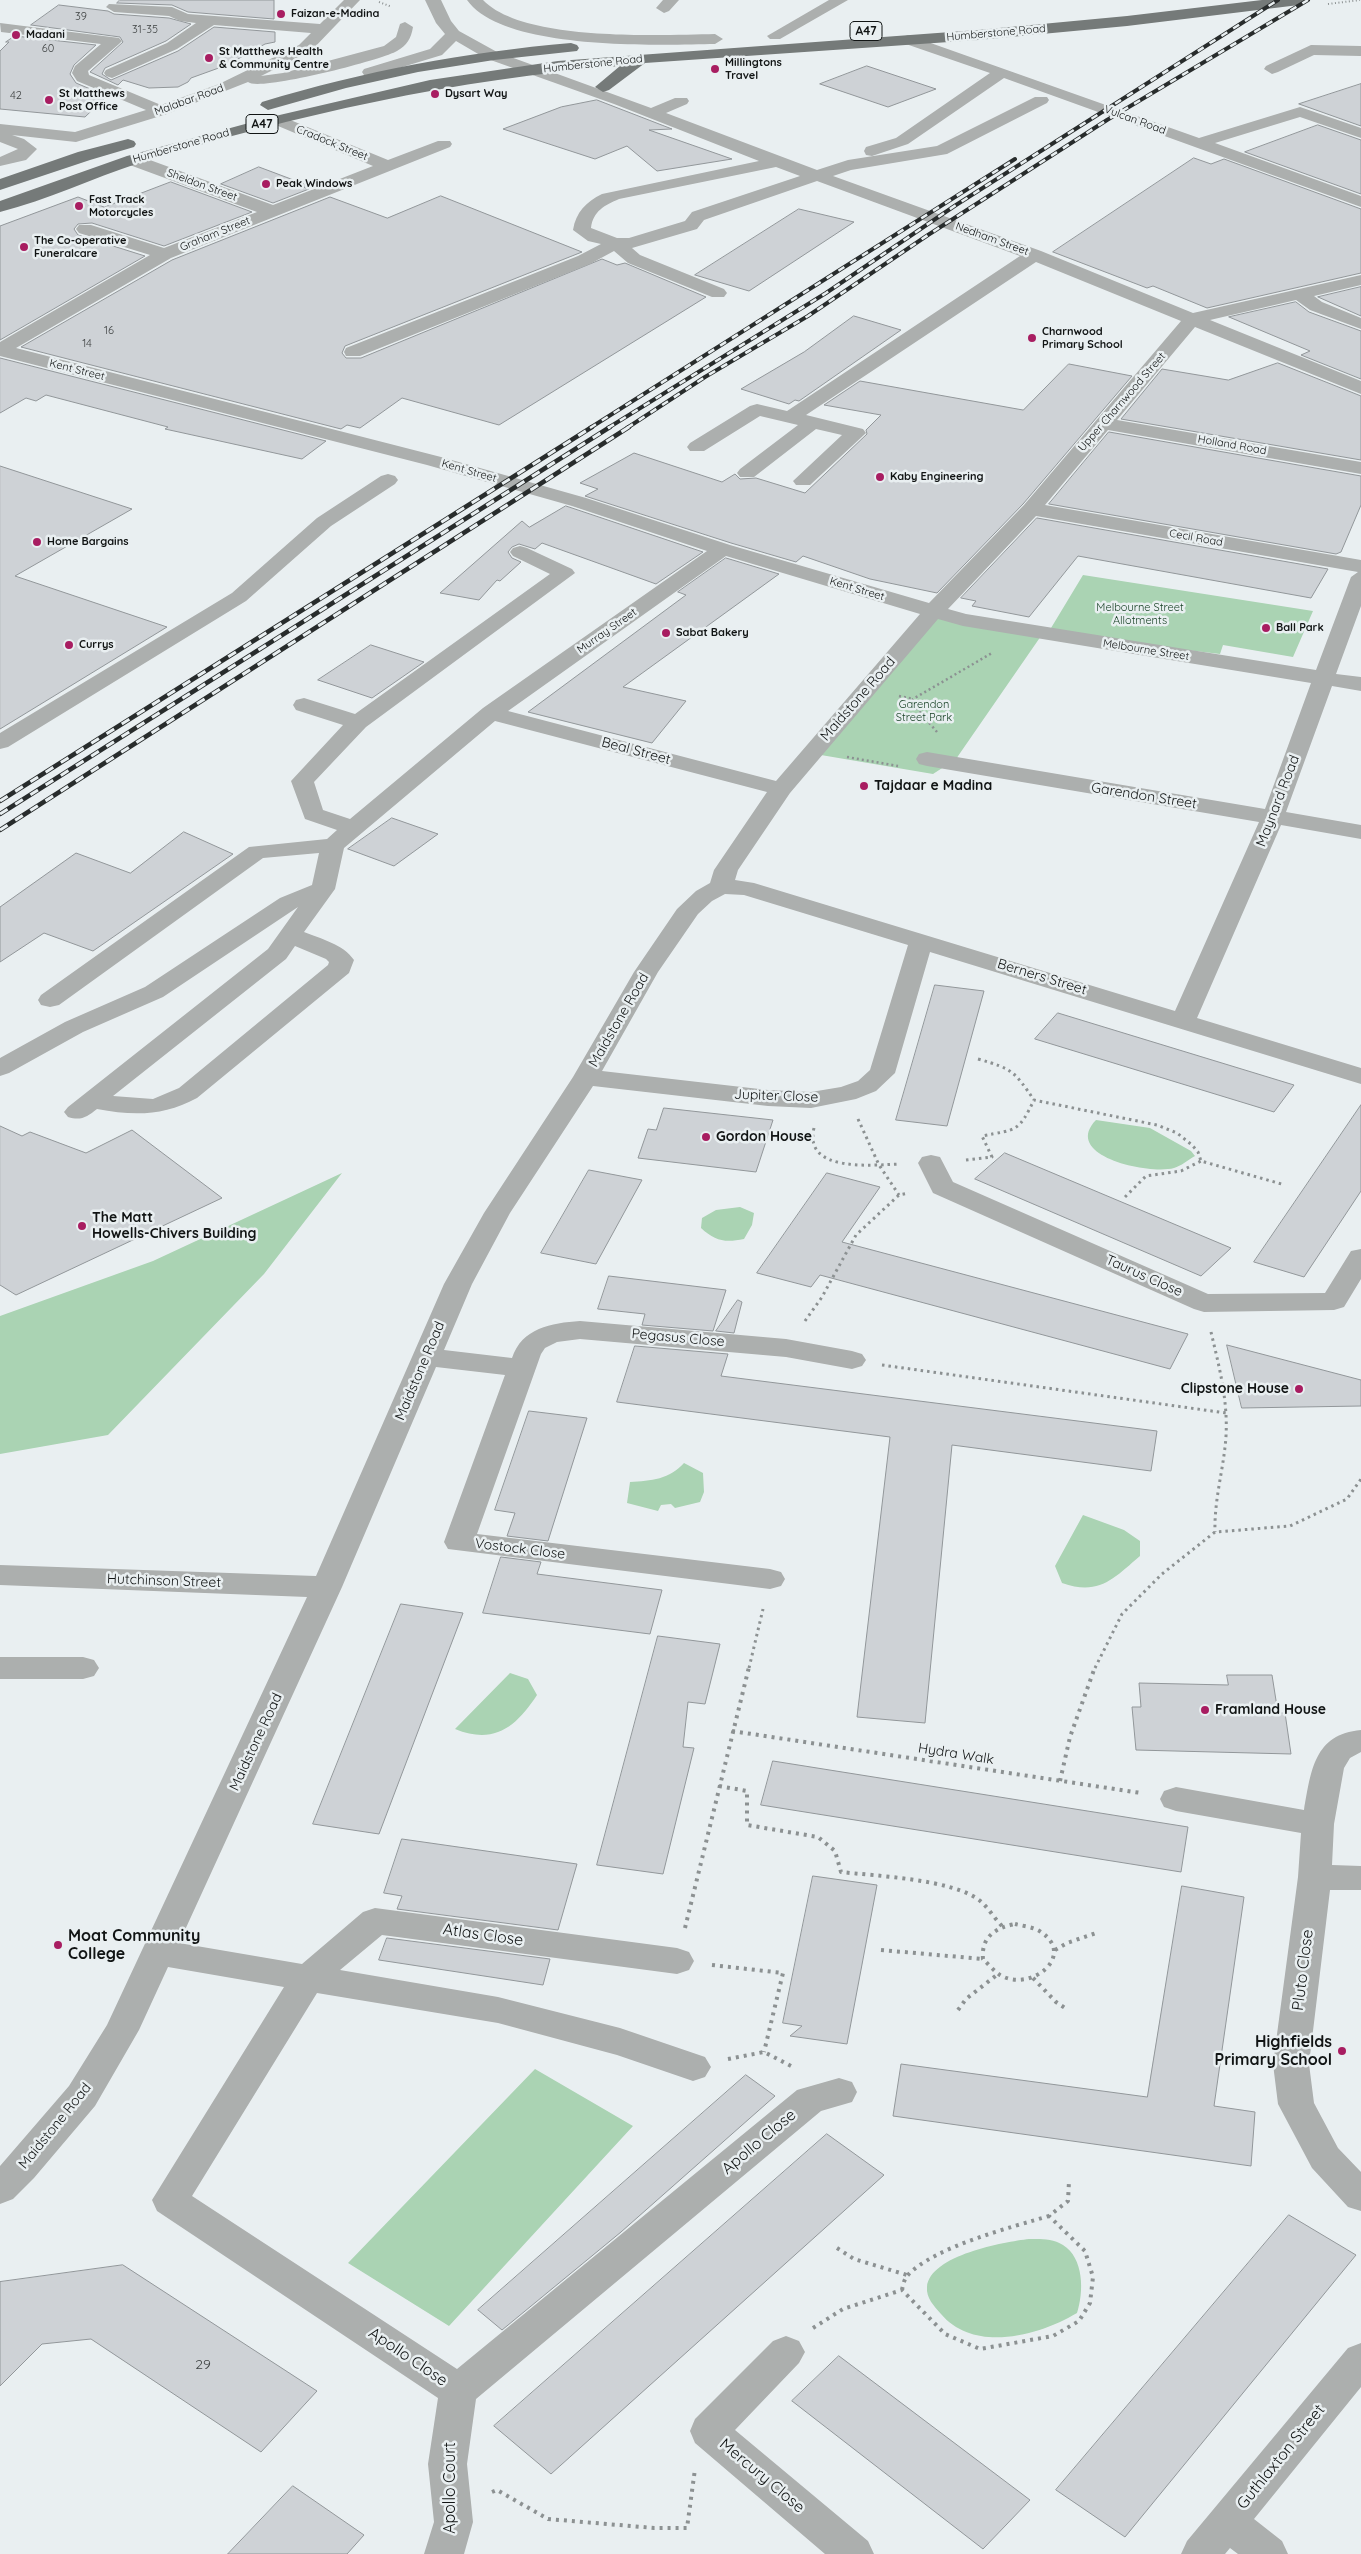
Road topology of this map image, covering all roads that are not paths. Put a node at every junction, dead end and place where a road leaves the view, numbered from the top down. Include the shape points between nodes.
1 (352, 0) edge
2 (433, 0) edge
3 (462, 0) edge
4 (475, 0) edge
5 (840, 0) edge
6 (1299, 0) edge
7 (114, 7) dead end
8 (1202, 11) junction
9 (211, 20) junction
10 (405, 26) dead end
11 (1, 27) edge
12 (324, 29) junction
13 (454, 34) junction
14 (775, 36) junction
15 (715, 39) junction
16 (908, 40) junction
17 (114, 41) junction
18 (168, 48) junction
19 (1361, 51) edge
20 (491, 55) junction
21 (648, 58) junction
22 (544, 59) junction
23 (507, 61) junction
24 (1272, 69) dead end
25 (531, 70) junction
26 (112, 72) dead end
27 (1002, 72) junction
28 (241, 80) junction
29 (603, 86) junction
30 (316, 89) junction
31 (1041, 100) dead end
32 (620, 101) junction
33 (681, 101) dead end
34 (267, 106) junction
35 (161, 111) junction
36 (249, 111) dead end
37 (650, 114) junction
38 (277, 120) junction
39 (0, 129) edge
40 (1360, 133) edge
41 (0, 137) edge
42 (148, 138) dead end
43 (1199, 143) junction
44 (444, 144) dead end
45 (133, 160) junction
46 (778, 162) junction
47 (2, 163) edge
48 (848, 165) junction
49 (388, 166) junction
50 (51, 168) junction
51 (0, 185) edge
52 (1361, 202) edge
53 (0, 207) edge
54 (272, 211) junction
55 (85, 229) dead end
56 (616, 243) junction
57 (165, 254) junction
58 (1035, 255) junction
59 (1053, 262) junction
60 (1361, 280) edge
61 (718, 293) dead end
62 (1299, 294) junction
63 (977, 314) dead end
64 (1193, 318) junction
65 (1361, 324) edge
66 (0, 350) edge
67 (353, 352) dead end
68 (1361, 388) edge
69 (790, 416) junction
70 (812, 423) junction
71 (1103, 423) junction
72 (697, 447) dead end
73 (1361, 468) edge
74 (748, 473) dead end
75 (388, 480) dead end
76 (803, 481) dead end
77 (1031, 509) junction
78 (723, 549) junction
79 (520, 552) dead end
80 (1361, 566) edge
81 (1361, 577) edge
82 (933, 612) junction
83 (1324, 678) junction
84 (1361, 684) edge
85 (304, 704) dead end
86 (492, 713) junction
87 (358, 722) junction
88 (0, 742) edge
89 (927, 760) road end
90 (781, 789) junction
91 (1274, 817) junction
92 (354, 828) junction
93 (1361, 832) edge
94 (334, 845) junction
95 (721, 887) junction
96 (323, 889) junction
97 (290, 935) junction
98 (921, 941) junction
99 (50, 1000) dead end
100 (1183, 1020) junction
101 (0, 1068) edge
102 (1361, 1076) edge
103 (586, 1077) junction
104 (936, 1175) road end
105 (1361, 1257) edge
106 (425, 1357) junction
107 (852, 1360) road end
108 (522, 1368) junction
109 (0, 1575) edge
110 (770, 1579) road end
111 (327, 1587) junction
112 (0, 1668) edge
113 (83, 1668) dead end
114 (1361, 1740) edge
115 (1176, 1799) road end
116 (1318, 1824) junction
117 (1315, 1877) junction
118 (1361, 1878) edge
119 (160, 1953) junction
120 (677, 1961) road end
121 (308, 1978) junction
122 (693, 2067) road end
123 (839, 2092) road end
124 (0, 2189) edge
125 (1361, 2196) edge
126 (786, 2352) road end
127 (1361, 2360) edge
128 (459, 2391) junction
129 (1227, 2522) junction
130 (444, 2554) edge
131 (854, 2554) edge
132 (1202, 2554) edge
133 (1268, 2554) edge

1 - 12 street, Malabar Road
2 - 13 street via 444,23
3 - 22 street via 491,26
4 - 15 street via 487,12 527,27 574,36 621,41
5 - 14 street
6 - 8 main road, Humberstone Road / A47
7 - 9 street via 172,12 185,18
8 - 14 main road, Humberstone Road / A47
8 - 16 main road, Humberstone Road / A47 via 1127,21
9 - 12 street
9 - 18 street
10 - 28 street via 404,39 390,49 284,78
11 - 17 street
12 - 28 street, Malabar Road via 305,48
13 - 20 street
13 - 30 street via 436,52
14 - 15 main road, Humberstone Road / A47
15 - 22 main road, Humberstone Road / A47
16 - 21 main road, Humberstone Road / A47
16 - 27 street, Vulcan Road
17 - 18 street
17 - 35 street via 81,68 83,78
18 - 26 street
19 - 24 street via 1311,50
20 - 22 main road, Humberstone Road / A47
20 - 23 street
20 - 30 main road, Humberstone Road / A47
21 - 22 main road, Humberstone Road / A47
21 - 29 main road, A47 via 630,65
22 - 23 main road, A47
22 - 25 main road, Humberstone Road / A47
22 - 29 street, Nedham Street
23 - 25 street
23 - 34 main road, A47
25 - 32 street, Nedham Street
25 - 38 main road, Humberstone Road / A47 via 430,85
27 - 43 street, Vulcan Road
27 - 48 street via 902,141 860,156
28 - 35 street, Malabar Road
29 - 32 street, Nedham Street
30 - 34 main road, Humberstone Road / A47
31 - 48 street via 941,150
32 - 37 street, Nedham Street
33 - 37 street
34 - 36 main road, Humberstone Road / A47
35 - 39 street, Malabar Road via 76,137
37 - 46 street, Nedham Street
38 - 45 main road, Humberstone Road / A47
38 - 49 street, Cradock Street
40 - 43 street via 1300,112
41 - 47 street via 29,149
42 - 50 main road, Humberstone Road
43 - 52 street, Vulcan Road
44 - 49 street, Graham Street
45 - 53 main road, Humberstone Road / A47
45 - 54 street, Sheldon Street
46 - 56 street via 642,188 595,203 582,220 582,230
46 - 58 street, Nedham Street
47 - 50 street
48 - 56 street via 698,216 691,225 630,243
49 - 54 street, Graham Street
50 - 51 main road, Humberstone Road
54 - 57 street, Graham Street
55 - 57 street
56 - 61 street via 634,259
56 - 67 street via 584,260
57 - 66 street, Graham Street
58 - 59 street, Nedham Street
58 - 69 street
59 - 63 street via 1036,270
59 - 64 street, Nedham Street
60 - 62 street
62 - 64 street
62 - 65 street via 1316,306
64 - 68 street, Nedham Street
64 - 71 street, Upper Charnwood Street
66 - 78 street, Kent Street via 441,463 579,502
69 - 70 street
69 - 72 street via 757,410
70 - 74 street
70 - 76 street via 856,433
71 - 73 street, Holland Road
71 - 77 street, Upper Charnwood Street
75 - 88 street via 324,522 238,597
77 - 80 street, Cecil Road
77 - 82 street, Upper Charnwood Street
78 - 82 street, Kent Street
78 - 86 street, Murray Street
79 - 87 street via 565,573
81 - 83 street, Maynard Road
82 - 83 street, Melbourne Street via 1017,630
82 - 90 street, Maidstone Road
83 - 84 street, Melbourne Street
83 - 91 street, Maynard Road
85 - 87 street
86 - 90 street, Beal Street
86 - 92 street, Murray Street
87 - 92 street via 302,781 313,814
89 - 91 street, Garendon Street
90 - 95 street, Maidstone Road via 726,870
91 - 93 street, Garendon Street
91 - 100 street, Maynard Road
92 - 94 street, Murray Street
94 - 96 street
94 - 99 street via 257,852
95 - 98 street, Berners Street via 746,888
95 - 103 street, Maidstone Road via 689,909 646,972
96 - 97 street
96 - 101 street via 288,903 154,992 74,1027
97 - 97 street via 335,954 342,960 340,968 188,1093 171,1103 136,1108 85,1106 276,954
98 - 100 street, Berners Street
98 - 103 street, Jupiter Close via 882,1073 868,1086 847,1094 811,1100
100 - 102 street, Berners Street
103 - 106 street, Maidstone Road via 498,1213 458,1284
104 - 105 street, Taurus Close via 1204,1303 1334,1301
106 - 108 street
106 - 111 street, Maidstone Road
107 - 108 street, Pegasus Close via 786,1348 580,1330 563,1331 531,1345
108 - 110 street, Vostock Close via 460,1542
109 - 111 street, Hutchinson Street
111 - 119 street, Maidstone Road
112 - 113 street
114 - 116 street, Pluto Close via 1339,1750 1328,1766
115 - 116 street
116 - 117 street, Pluto Close
117 - 118 street
117 - 125 street, Pluto Close via 1292,2064 1296,2104 1325,2158
119 - 121 street
119 - 124 street, Maidstone Road via 122,2030 82,2096
120 - 121 street, Atlas Close via 375,1921
121 - 122 street via 498,2010 620,2042
121 - 128 street, Apollo Close via 170,2200
123 - 128 street, Apollo Close via 810,2100
126 - 131 street, Mercury Close via 709,2431
127 - 129 street, Guthlaxton Street
128 - 130 street, Apollo Court via 449,2439 453,2535
129 - 132 street, Guthlaxton Street
129 - 133 street

